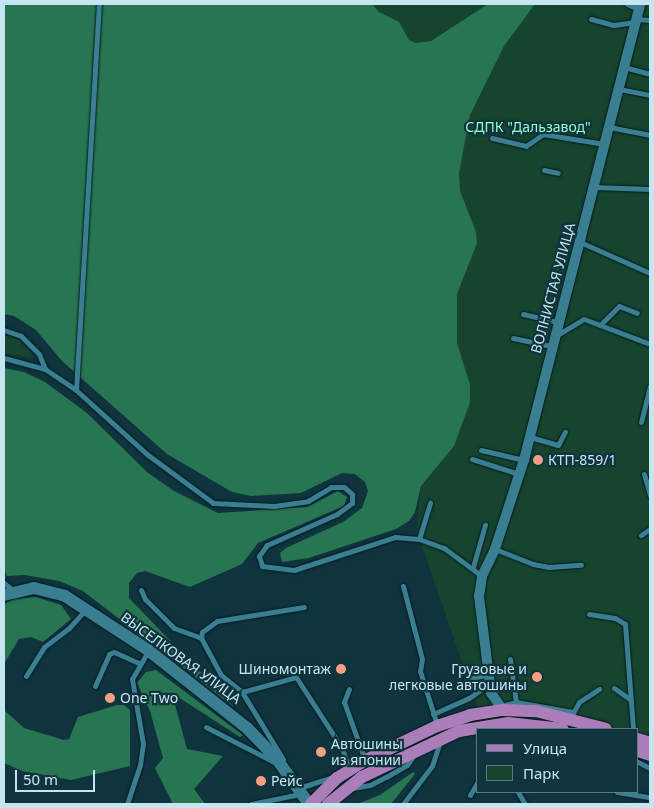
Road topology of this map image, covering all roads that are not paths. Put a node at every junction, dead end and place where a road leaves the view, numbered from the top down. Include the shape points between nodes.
1 (99, 4) edge
2 (627, 4) edge
3 (637, 14) edge
4 (590, 19) dead end
5 (650, 20) edge
6 (624, 66) junction
7 (650, 74) edge
8 (618, 89) junction
9 (650, 95) edge
10 (608, 127) junction
11 (650, 135) edge
12 (492, 138) dead end
13 (604, 144) junction
14 (544, 170) dead end
15 (558, 173) dead end
16 (593, 183) junction
17 (650, 188) edge
18 (580, 242) junction
19 (650, 273) edge
20 (637, 313) dead end
21 (522, 314) dead end
22 (558, 322) junction
23 (600, 325) junction
24 (4, 330) edge
25 (513, 338) dead end
26 (553, 341) junction
27 (650, 344) edge
28 (4, 358) edge
29 (45, 369) junction
30 (650, 386) edge
31 (76, 390) junction
32 (641, 422) dead end
33 (565, 432) dead end
34 (530, 438) junction
35 (481, 450) dead end
36 (472, 459) dead end
37 (524, 460) junction
38 (520, 474) junction
39 (644, 474) dead end
40 (650, 495) edge
41 (430, 503) dead end
42 (485, 525) dead end
43 (650, 529) edge
44 (641, 535) dead end
45 (419, 539) junction
46 (495, 549) junction
47 (581, 565) dead end
48 (473, 567) junction
49 (482, 576) junction
50 (4, 583) edge
51 (402, 586) dead end
52 (141, 590) dead end
53 (9, 593) edge
54 (304, 607) dead end
55 (86, 609) junction
56 (589, 614) dead end
57 (201, 638) junction
58 (148, 650) junction
59 (510, 659) dead end
60 (139, 663) junction
61 (26, 676) dead end
62 (489, 679) junction
63 (466, 680) dead end
64 (95, 686) dead end
65 (614, 688) dead end
66 (348, 689) dead end
67 (599, 689) dead end
68 (242, 692) junction
69 (630, 699) junction
70 (516, 702) junction
71 (502, 708) junction
72 (572, 715) junction
73 (437, 726) junction
74 (206, 727) dead end
75 (479, 728) edge
76 (557, 728) edge
77 (604, 728) edge
78 (633, 728) edge
79 (366, 760) junction
80 (283, 769) junction
81 (348, 770) junction
82 (341, 783) junction
83 (477, 783) edge
84 (296, 788) junction
85 (519, 793) edge
86 (624, 793) edge
87 (470, 795) dead end
88 (650, 797) edge
89 (127, 804) edge
90 (251, 804) edge
91 (310, 804) edge
92 (328, 804) edge
93 (402, 804) edge
94 (525, 804) edge

1 - 31 lane
2 - 3 lane
3 - 4 lane via 614,25
3 - 5 lane
3 - 6 street, ВОЛНИСТАЯ УЛИЦА
6 - 7 lane
6 - 8 street, ВОЛНИСТАЯ УЛИЦА
8 - 9 lane
8 - 10 street, ВОЛНИСТАЯ УЛИЦА
10 - 11 lane
10 - 13 street, ВОЛНИСТАЯ УЛИЦА
12 - 13 lane via 526,146 543,134
13 - 16 street, ВОЛНИСТАЯ УЛИЦА
14 - 15 lane
16 - 17 lane
16 - 18 street, ВОЛНИСТАЯ УЛИЦА
18 - 19 lane
18 - 22 street, ВОЛНИСТАЯ УЛИЦА
20 - 23 lane via 619,306 610,311
21 - 22 lane
22 - 26 street, ВОЛНИСТАЯ УЛИЦА
23 - 26 lane via 580,319
23 - 27 lane
24 - 29 lane via 21,336 39,354
25 - 26 lane
26 - 34 street, ВОЛНИСТАЯ УЛИЦА
28 - 29 lane
29 - 31 lane
30 - 32 lane
31 - 45 lane via 148,455 213,503 274,506 308,501 331,487 344,486 352,494 352,503 337,514 267,545 259,556 262,566 294,570 374,541 395,537
33 - 34 lane via 558,445
34 - 37 street, ВОЛНИСТАЯ УЛИЦА
35 - 37 lane
36 - 38 lane
37 - 38 street, ВОЛНИСТАЯ УЛИЦА
38 - 46 street, ВОЛНИСТАЯ УЛИЦА
39 - 40 lane
41 - 45 lane
42 - 48 lane
43 - 44 lane
45 - 48 lane via 444,548
46 - 47 lane via 549,567
46 - 49 street, ВОЛНИСТАЯ УЛИЦА
48 - 49 lane
49 - 62 street via 479,596
50 - 53 lane
51 - 73 lane via 422,658 420,671
52 - 57 lane via 145,599 174,628
53 - 55 street, ВЫСЕЛКОВАЯ УЛИЦА via 47,590
54 - 57 lane via 217,621 202,632
55 - 58 street, ВЫСЕЛКОВАЯ УЛИЦА
55 - 61 lane via 69,628 44,647
56 - 69 lane via 615,618 625,624
57 - 68 lane via 221,675
58 - 60 lane
58 - 80 street, ВЫСЕЛКОВАЯ УЛИЦА via 247,728
59 - 70 lane
60 - 64 lane via 114,652 109,654
60 - 89 lane via 132,679 143,744 140,765
62 - 63 lane
62 - 71 street via 493,697
62 - 73 lane
65 - 69 lane
66 - 79 lane via 344,702
67 - 72 lane via 579,702
68 - 80 lane via 286,764
68 - 81 lane via 296,677 342,748
69 - 78 lane
70 - 71 lane
70 - 72 lane
71 - 72 main road, ВЫСЕЛКОВАЯ УЛИЦА
71 - 73 main road, ВЫСЕЛКОВАЯ УЛИЦА
72 - 77 main road, ВЫСЕЛКОВАЯ УЛИЦА
73 - 75 main road, ВЫСЕЛКОВАЯ УЛИЦА
73 - 79 main road, ВЫСЕЛКОВАЯ УЛИЦА
73 - 82 main road, ВЫСЕЛКОВАЯ УЛИЦА via 418,748
73 - 93 lane via 435,760
74 - 80 lane
75 - 76 main road, ВЫСЕЛКОВАЯ УЛИЦА via 530,723
79 - 81 main road, ВЫСЕЛКОВАЯ УЛИЦА
80 - 84 street, ВЫСЕЛКОВАЯ УЛИЦА
81 - 82 main road, ВЫСЕЛКОВАЯ УЛИЦА
82 - 84 lane
82 - 91 main road, ВЫСЕЛКОВАЯ УЛИЦА
82 - 92 main road, ВЫСЕЛКОВАЯ УЛИЦА
83 - 87 lane
84 - 90 lane
84 - 91 street, ВЫСЕЛКОВАЯ УЛИЦА
85 - 94 lane
86 - 88 lane

